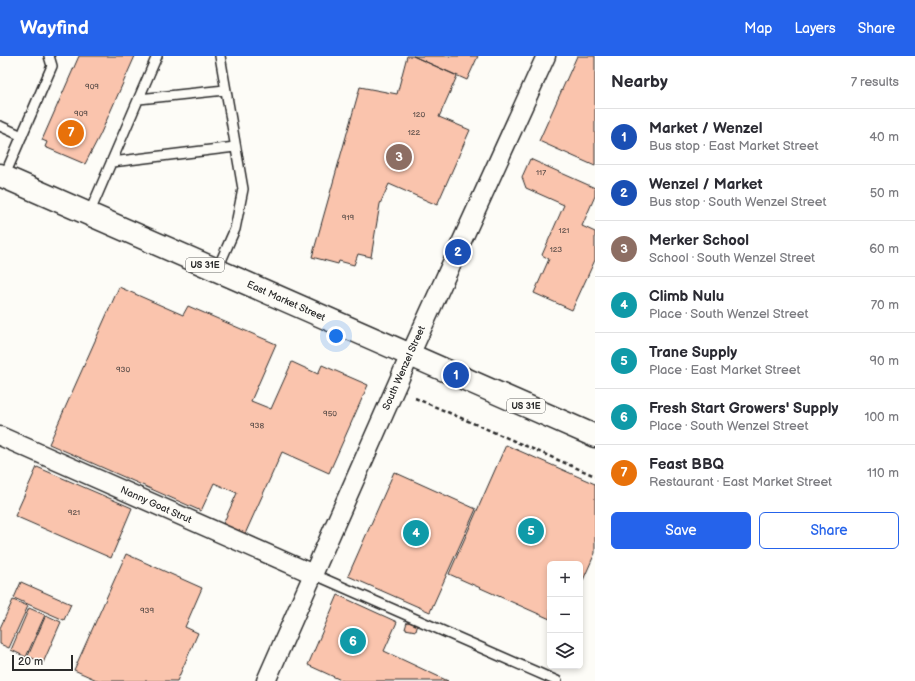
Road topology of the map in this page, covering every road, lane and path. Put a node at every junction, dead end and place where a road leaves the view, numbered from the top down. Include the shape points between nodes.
1 (49, 56) edge
2 (157, 56) edge
3 (220, 56) edge
4 (546, 56) edge
5 (225, 90) junction
6 (139, 99) junction
7 (0, 126) edge
8 (22, 136) junction
9 (235, 146) junction
10 (112, 162) junction
11 (2, 176) edge
12 (90, 214) junction
13 (216, 270) junction
14 (410, 355) junction
15 (415, 398) dead end
16 (0, 436) edge
17 (595, 436) edge
18 (595, 476) edge
19 (313, 574) junction
20 (266, 681) edge
21 (557, 681) edge

1 - 8 lane via 52,66
2 - 6 lane
3 - 5 lane
4 - 14 street, South Wenzel Street
5 - 6 lane
5 - 9 lane
6 - 10 lane
7 - 8 lane
8 - 11 lane
9 - 10 lane
9 - 13 lane via 243,189 235,229
10 - 12 lane
11 - 12 main road, East Market Street / US 31E
12 - 13 main road, East Market Street / US 31E
13 - 14 main road, East Market Street / US 31E
14 - 17 main road, East Market Street / US 31E
14 - 19 street, South Wenzel Street
15 - 18 path
16 - 19 street, Nanny Goat Strut
19 - 20 street, South Wenzel Street
19 - 21 lane

